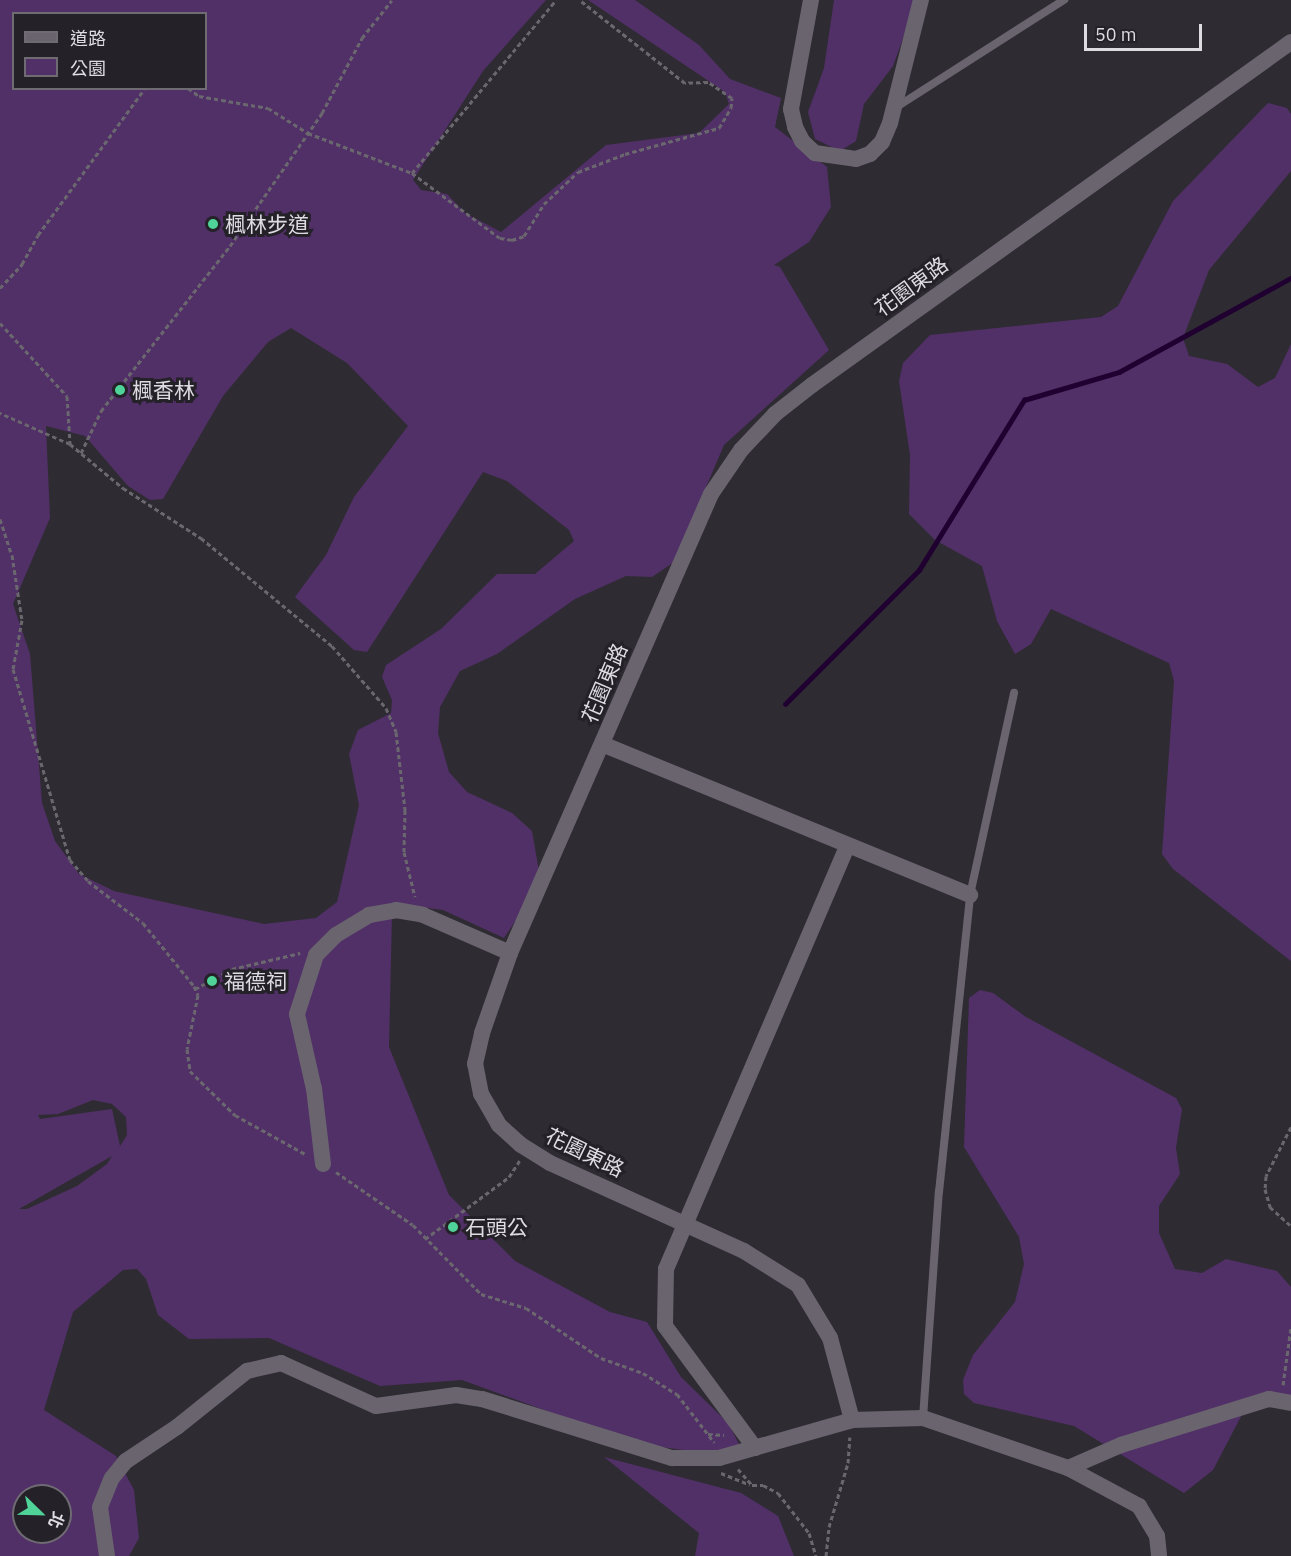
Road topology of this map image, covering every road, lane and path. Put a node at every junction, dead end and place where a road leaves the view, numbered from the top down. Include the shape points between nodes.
1 (392, 0) edge
2 (556, 0) edge
3 (580, 0) edge
4 (811, 0) edge
5 (921, 0) edge
6 (1064, 0) edge
7 (1291, 42) edge
8 (144, 90) edge
9 (191, 90) edge
10 (895, 108) junction
11 (308, 134) junction
12 (412, 173) junction
13 (0, 288) edge
14 (0, 323) edge
15 (0, 413) edge
16 (70, 444) junction
17 (81, 453) junction
18 (0, 519) edge
19 (1014, 693) dead end
20 (602, 744) junction
21 (847, 847) junction
22 (970, 895) junction
23 (423, 915) junction
24 (510, 953) junction
25 (316, 955) junction
26 (195, 989) junction
27 (1291, 1127) edge
28 (527, 1149) junction
29 (323, 1164) junction
30 (686, 1225) junction
31 (1291, 1226) edge
32 (425, 1239) junction
33 (1291, 1327) edge
34 (1286, 1401) edge
35 (923, 1418) junction
36 (852, 1420) junction
37 (715, 1442) dead end
38 (755, 1448) junction
39 (708, 1460) junction
40 (1068, 1468) junction
41 (742, 1474) dead end
42 (752, 1485) junction
43 (107, 1556) edge
44 (816, 1556) edge
45 (826, 1556) edge
46 (1159, 1556) edge

1 - 11 path via 362,38
2 - 12 path
3 - 12 path via 685,83 708,82 732,98 726,120 719,128 625,154 578,172 544,204 524,236 512,240 500,238
4 - 10 street via 791,109 802,141 815,153 856,159 870,154 882,142
5 - 10 street
6 - 10 lane
7 - 20 street, 花園東路 via 774,414 741,450 711,494
8 - 13 path via 38,235 22,264
9 - 11 path via 199,96 268,108
11 - 12 path
11 - 17 path via 230,246 101,411
14 - 16 path via 67,396
15 - 16 path
16 - 17 path
17 - 23 path via 123,488 169,514 332,646 386,708 396,732 405,810 404,852
18 - 26 path via 12,555 22,620 13,669 70,860 88,881 143,923
19 - 22 lane
20 - 21 street
20 - 24 street, 花園東路
21 - 22 street
21 - 30 street
22 - 35 lane via 939,1192
23 - 24 street
23 - 25 street via 396,910 369,915 336,935
24 - 28 street, 花園東路 via 475,1064 481,1094 499,1125
25 - 26 path via 304,953 252,963
25 - 29 street via 297,1014 314,1089
26 - 29 path via 198,995 187,1049 190,1071 235,1115
27 - 31 path via 1266,1176 1265,1189 1270,1207
28 - 30 street, 花園東路
28 - 32 path via 508,1177
29 - 32 path via 406,1220
30 - 36 street, 花園東路 via 744,1251 798,1285 830,1338
30 - 38 street via 666,1269 665,1326
32 - 37 path via 481,1294 526,1308 601,1358 643,1373 670,1389
33 - 34 path
34 - 40 street via 1269,1399 1121,1445
35 - 36 street
35 - 40 street
36 - 38 street
36 - 45 path via 848,1463 829,1527
38 - 39 street
39 - 42 path via 724,1477
39 - 43 street via 672,1458 482,1399 456,1395 376,1406 281,1363 261,1366 247,1371 177,1427 126,1461 112,1478 100,1507
40 - 46 street via 1139,1506 1157,1536
41 - 42 path
42 - 44 path via 763,1485 778,1493 809,1533

